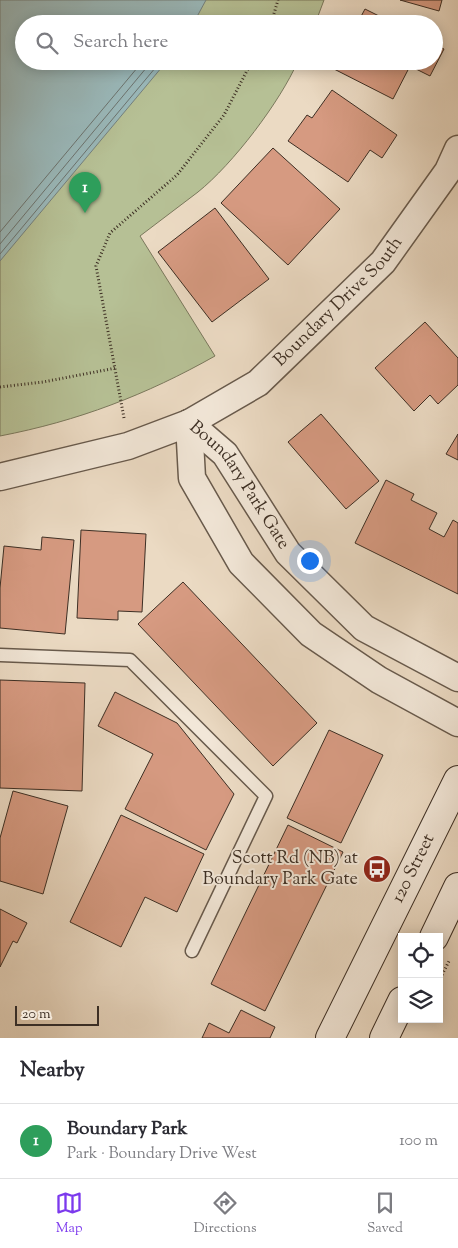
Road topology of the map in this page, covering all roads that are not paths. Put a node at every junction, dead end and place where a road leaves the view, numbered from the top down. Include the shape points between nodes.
1 (458, 149) edge
2 (190, 423) junction
3 (0, 477) edge
4 (0, 655) edge
5 (458, 678) edge
6 (458, 722) edge
7 (458, 780) edge
8 (458, 888) edge
9 (436, 933) edge
10 (192, 951) dead end
11 (398, 1009) edge
12 (330, 1038) edge
13 (384, 1038) edge

1 - 2 street, Boundary Drive South via 448,170 383,262 258,383
2 - 3 street, Boundary Drive South via 128,446
2 - 5 street, Boundary Park Gate via 225,454 288,553 364,628
2 - 6 street, Boundary Park Gate via 192,478 241,563 311,634 379,680
4 - 10 lane via 130,660 266,796
7 - 12 main road, 120 Street
8 - 9 main road
11 - 13 main road

